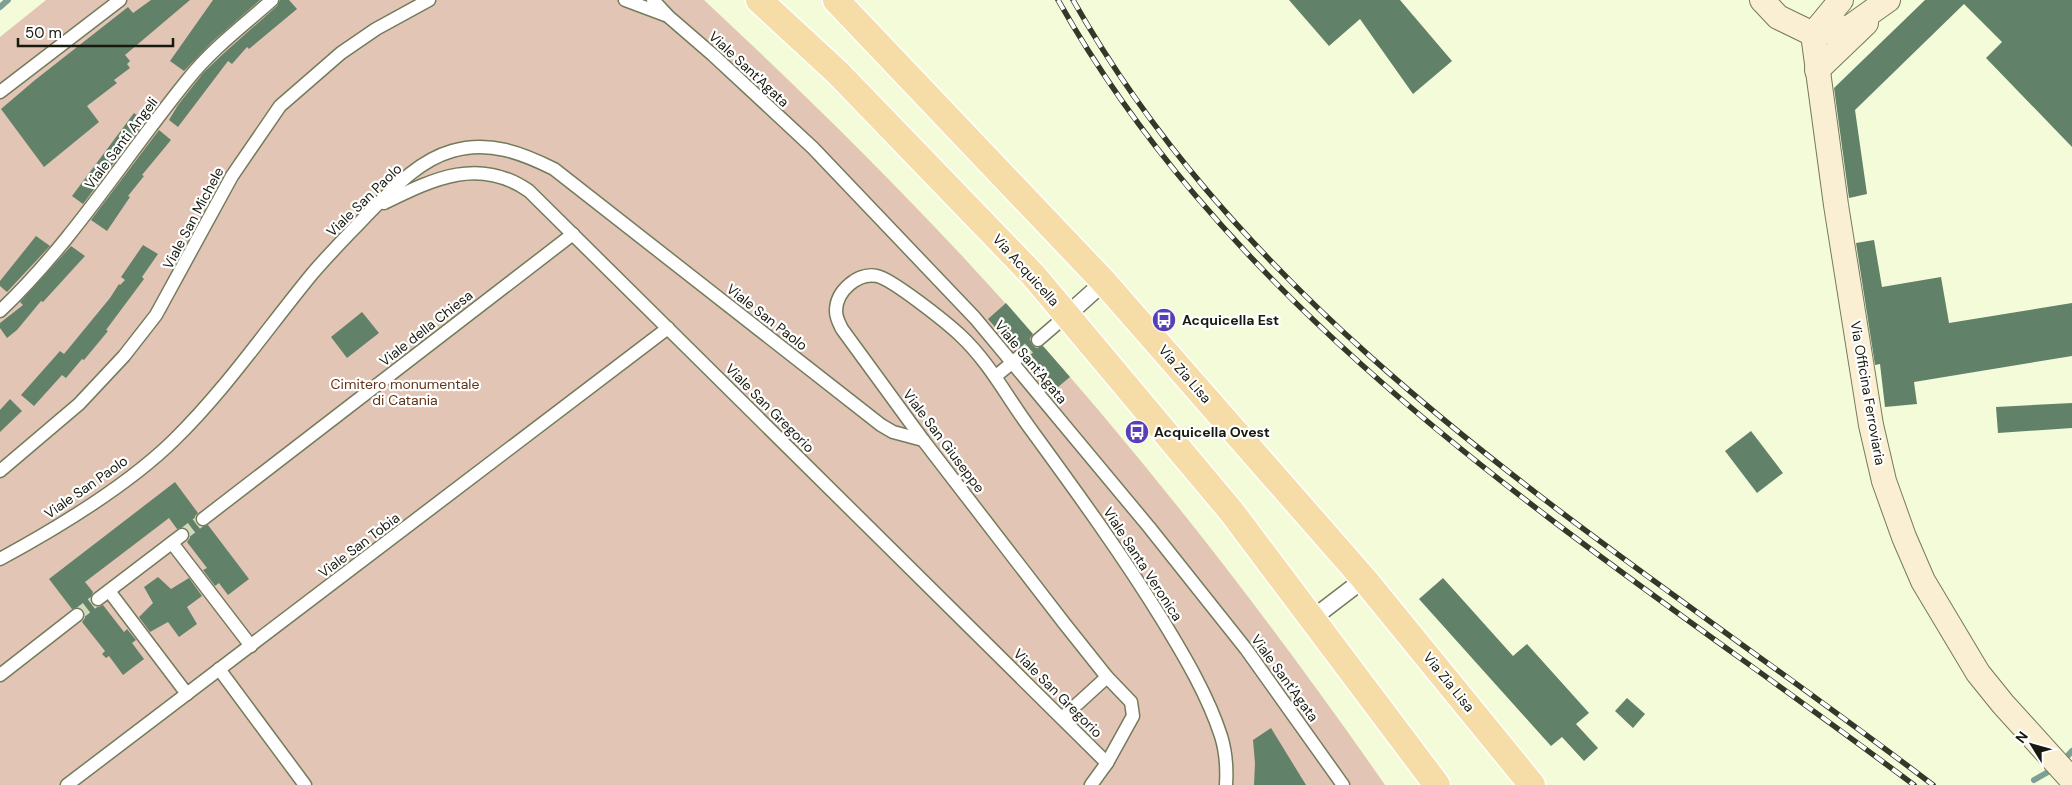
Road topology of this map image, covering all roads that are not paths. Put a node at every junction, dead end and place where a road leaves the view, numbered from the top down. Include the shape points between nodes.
1 (120, 0) edge
2 (272, 0) edge
3 (429, 0) edge
4 (625, 0) edge
5 (653, 0) edge
6 (759, 0) edge
7 (836, 0) edge
8 (1762, 0) edge
9 (1841, 0) edge
10 (1889, 0) edge
11 (669, 17) junction
12 (1778, 17) junction
13 (1813, 34) junction
14 (1817, 70) junction
15 (0, 92) edge
16 (375, 207) junction
17 (573, 234) junction
18 (1104, 282) junction
19 (0, 312) edge
20 (1066, 315) junction
21 (668, 328) junction
22 (1038, 340) tunnel mouth
23 (1016, 359) junction
24 (996, 376) junction
25 (923, 440) junction
26 (0, 471) edge
27 (203, 519) tunnel mouth
28 (0, 559) edge
29 (1364, 579) junction
30 (77, 615) tunnel mouth
31 (1313, 618) junction
32 (250, 646) junction
33 (219, 670) junction
34 (0, 674) edge
35 (1107, 677) junction
36 (187, 694) junction
37 (1062, 718) junction
38 (1107, 763) junction
39 (2071, 779) edge
40 (1341, 784) edge
41 (67, 785) edge
42 (306, 785) edge
43 (1091, 785) edge
44 (1226, 785) edge
45 (1437, 785) edge
46 (1532, 785) edge

1 - 15 street
2 - 19 street, Viale Santi Angeli via 213,51 189,77 72,232
3 - 26 street, Viale San Michele via 376,29 341,53 280,106 228,182 156,315 124,356 79,404
4 - 11 street
5 - 11 street, Viale Sant'Agata
6 - 20 main road, Via Acquicella via 845,80 1034,276
7 - 18 main road
8 - 12 main road
9 - 13 main road
10 - 13 main road via 1850,27
10 - 14 main road
11 - 23 street, Viale Sant'Agata via 813,148
12 - 13 main road
12 - 14 main road
13 - 14 main road, Via Officina Ferroviaria
14 - 39 main road, Via Officina Ferroviaria via 1871,425 1884,481 1904,537 1923,581 1978,674
16 - 17 street, Viale San Gregorio via 449,176 485,173 516,182
16 - 25 street, Viale San Paolo via 401,182 440,155 471,147 514,150 572,181 882,425
16 - 28 street, Viale San Paolo via 313,273 223,388 173,441 121,483
17 - 21 street, Viale San Gregorio
17 - 27 street, Viale della Chiesa
18 - 20 street, Via Acquicella
18 - 29 main road, Via Zia Lisa
20 - 22 street
20 - 31 main road via 1231,510
21 - 32 street, Viale San Tobia
21 - 37 street, Viale San Gregorio
23 - 24 street
23 - 40 street, Viale Sant'Agata via 1246,649
24 - 25 street, Viale San Giuseppe via 960,335 885,278 862,276 853,281 839,298 837,318
24 - 44 street, Viale Santa Veronica via 1137,578 1188,664 1222,737
25 - 35 street, Viale San Giuseppe
29 - 31 street
29 - 46 main road, Via Zia Lisa
30 - 34 street
31 - 45 main road
32 - 33 street, Viale San Tobia
32 - 36 street via 177,539 104,595
33 - 36 street, Viale San Tobia
33 - 42 street
35 - 37 street
35 - 38 street, Viale San Giuseppe via 1131,702 1133,716
36 - 41 street, Viale San Tobia
37 - 38 street, Viale San Gregorio
38 - 43 street, Viale San Giuseppe

